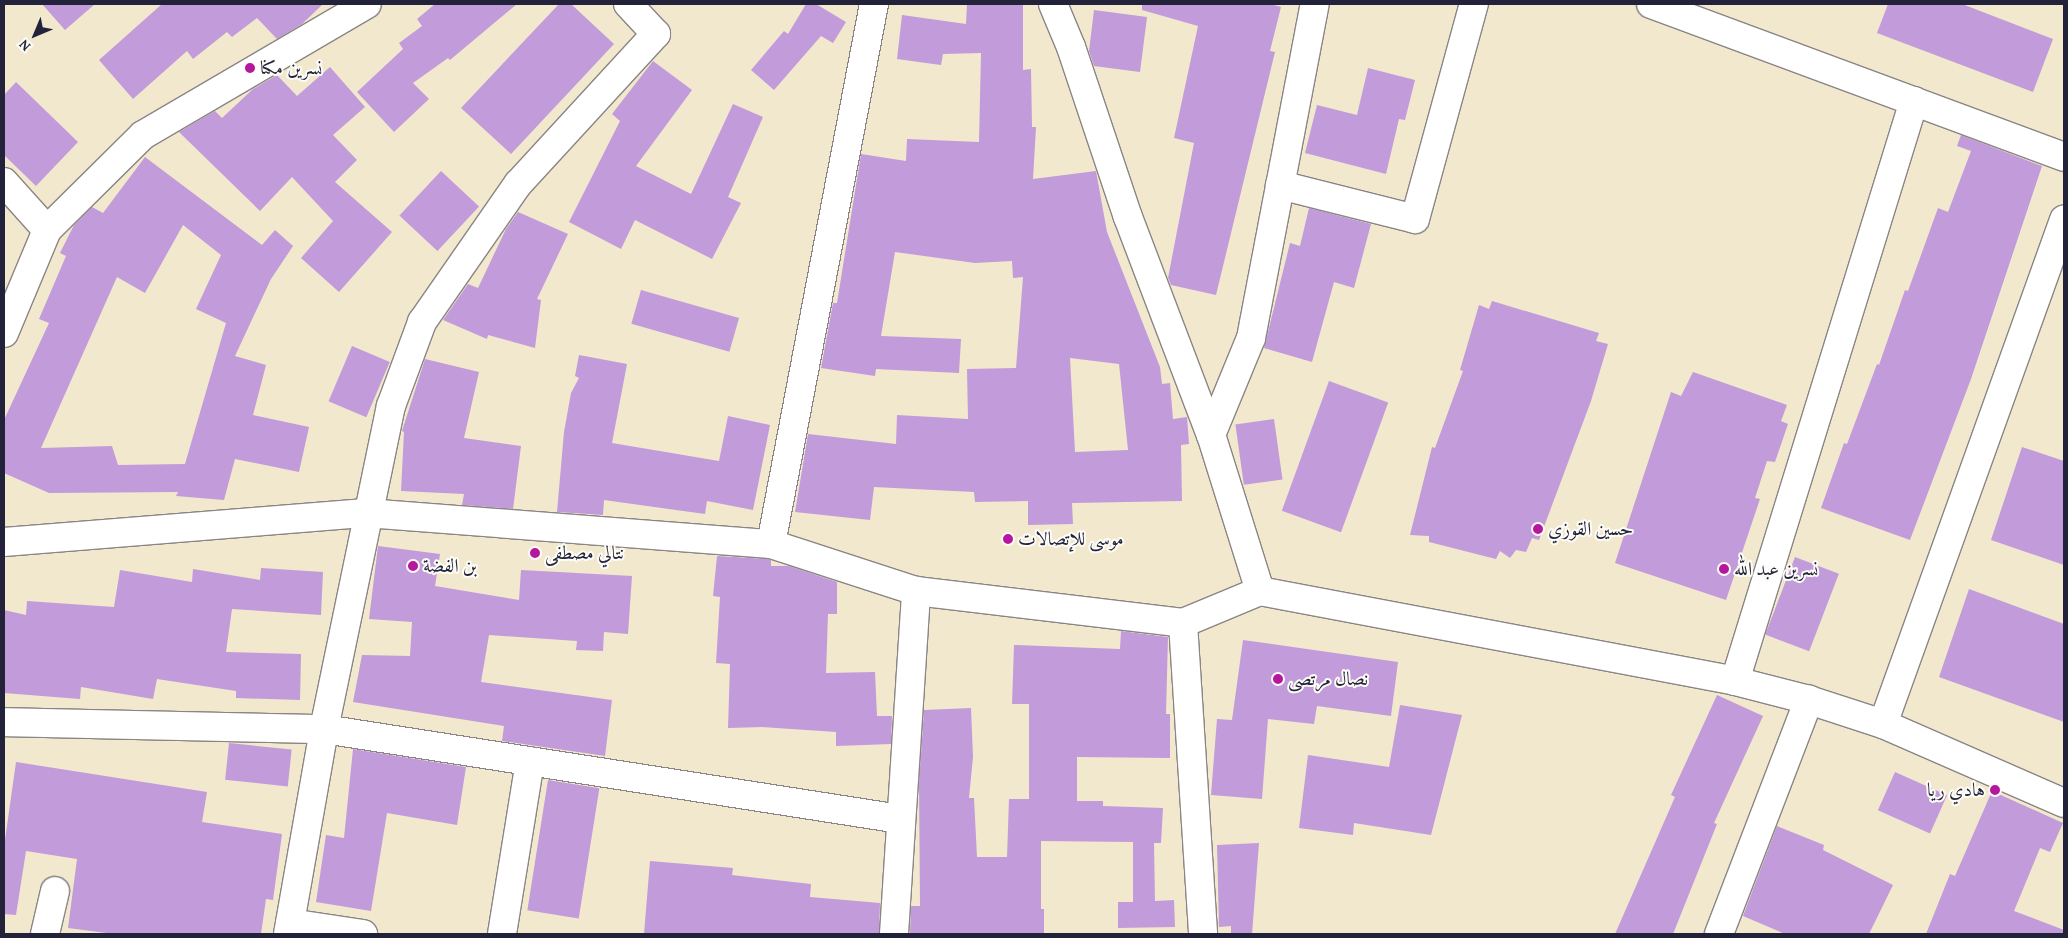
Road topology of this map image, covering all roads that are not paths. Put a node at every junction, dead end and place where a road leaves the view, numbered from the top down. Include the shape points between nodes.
1 (367, 4) edge
2 (628, 4) edge
3 (874, 4) edge
4 (1053, 4) edge
5 (1315, 4) edge
6 (1474, 4) edge
7 (1651, 4) edge
8 (1914, 101) junction
9 (2064, 157) edge
10 (4, 182) edge
11 (1280, 185) junction
12 (2064, 220) edge
13 (47, 230) junction
14 (4, 333) edge
15 (1211, 435) junction
16 (366, 513) junction
17 (4, 542) edge
18 (771, 544) junction
19 (916, 591) junction
20 (1260, 591) junction
21 (1183, 623) junction
22 (1735, 682) junction
23 (1809, 700) junction
24 (4, 722) edge
25 (1884, 724) junction
26 (324, 729) junction
27 (530, 761) junction
28 (2064, 803) edge
29 (900, 819) junction
30 (55, 891) dead end
31 (289, 929) edge
32 (45, 934) edge
33 (363, 934) edge
34 (502, 934) edge
35 (894, 934) edge
36 (1203, 934) edge
37 (1719, 934) edge

1 - 13 street via 143,135
2 - 16 street via 656,34 518,184 422,322 391,406
3 - 18 street
4 - 15 street via 1071,47 1128,217
5 - 11 street
6 - 11 street via 1415,219
7 - 8 street
8 - 9 street
8 - 22 street
10 - 13 street
11 - 15 street via 1251,338
12 - 25 street
13 - 14 street
15 - 20 street
16 - 17 street
16 - 18 street
16 - 26 street
18 - 19 street
19 - 21 street
19 - 29 street
20 - 21 street
20 - 22 street
21 - 36 street
22 - 23 street
23 - 25 street
23 - 37 street
24 - 26 street
25 - 28 street
26 - 27 street
26 - 31 street
27 - 29 street
27 - 34 street
29 - 35 street
30 - 32 street
31 - 33 street

